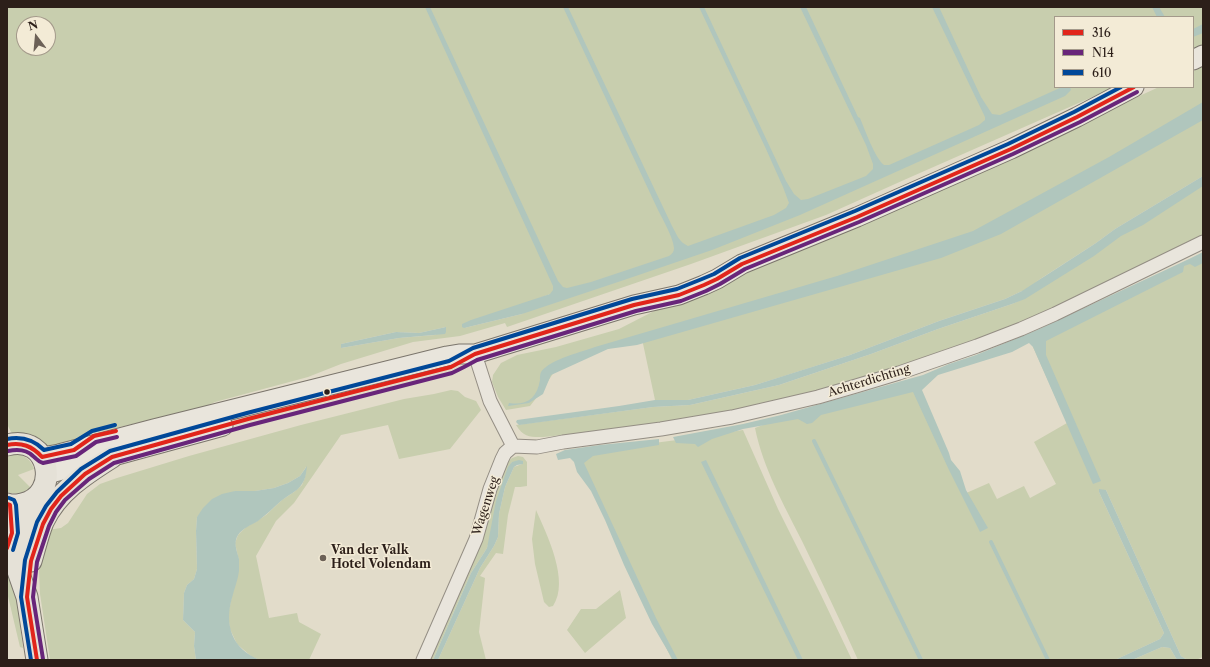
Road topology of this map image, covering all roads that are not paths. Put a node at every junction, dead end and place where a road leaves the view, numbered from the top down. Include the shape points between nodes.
1 (1203, 55) edge
2 (1194, 60) edge
3 (1132, 88) edge
4 (1203, 242) edge
5 (475, 354) junction
6 (9, 441) edge
7 (513, 446) junction
8 (112, 457) junction
9 (45, 465) junction
10 (15, 504) edge
11 (31, 561) junction
12 (27, 597) junction
13 (36, 660) edge
14 (423, 660) edge

1 - 2 main road
3 - 5 main road via 992,158 742,264 684,281 634,305
4 - 7 street, Achterdichting via 1021,329 863,384 732,417 537,447
5 - 7 street via 490,401
5 - 8 main road via 451,367
5 - 9 main road via 447,356 154,429 59,454
6 - 9 main road via 25,444 38,452
7 - 14 street, Wagenweg via 502,459 490,489 476,539
8 - 9 main road
8 - 11 main road via 85,474 60,496 42,524
9 - 10 main road via 46,480 39,495
10 - 11 main road via 27,525
10 - 12 main road via 11,526 14,552
11 - 12 main road
12 - 13 main road

